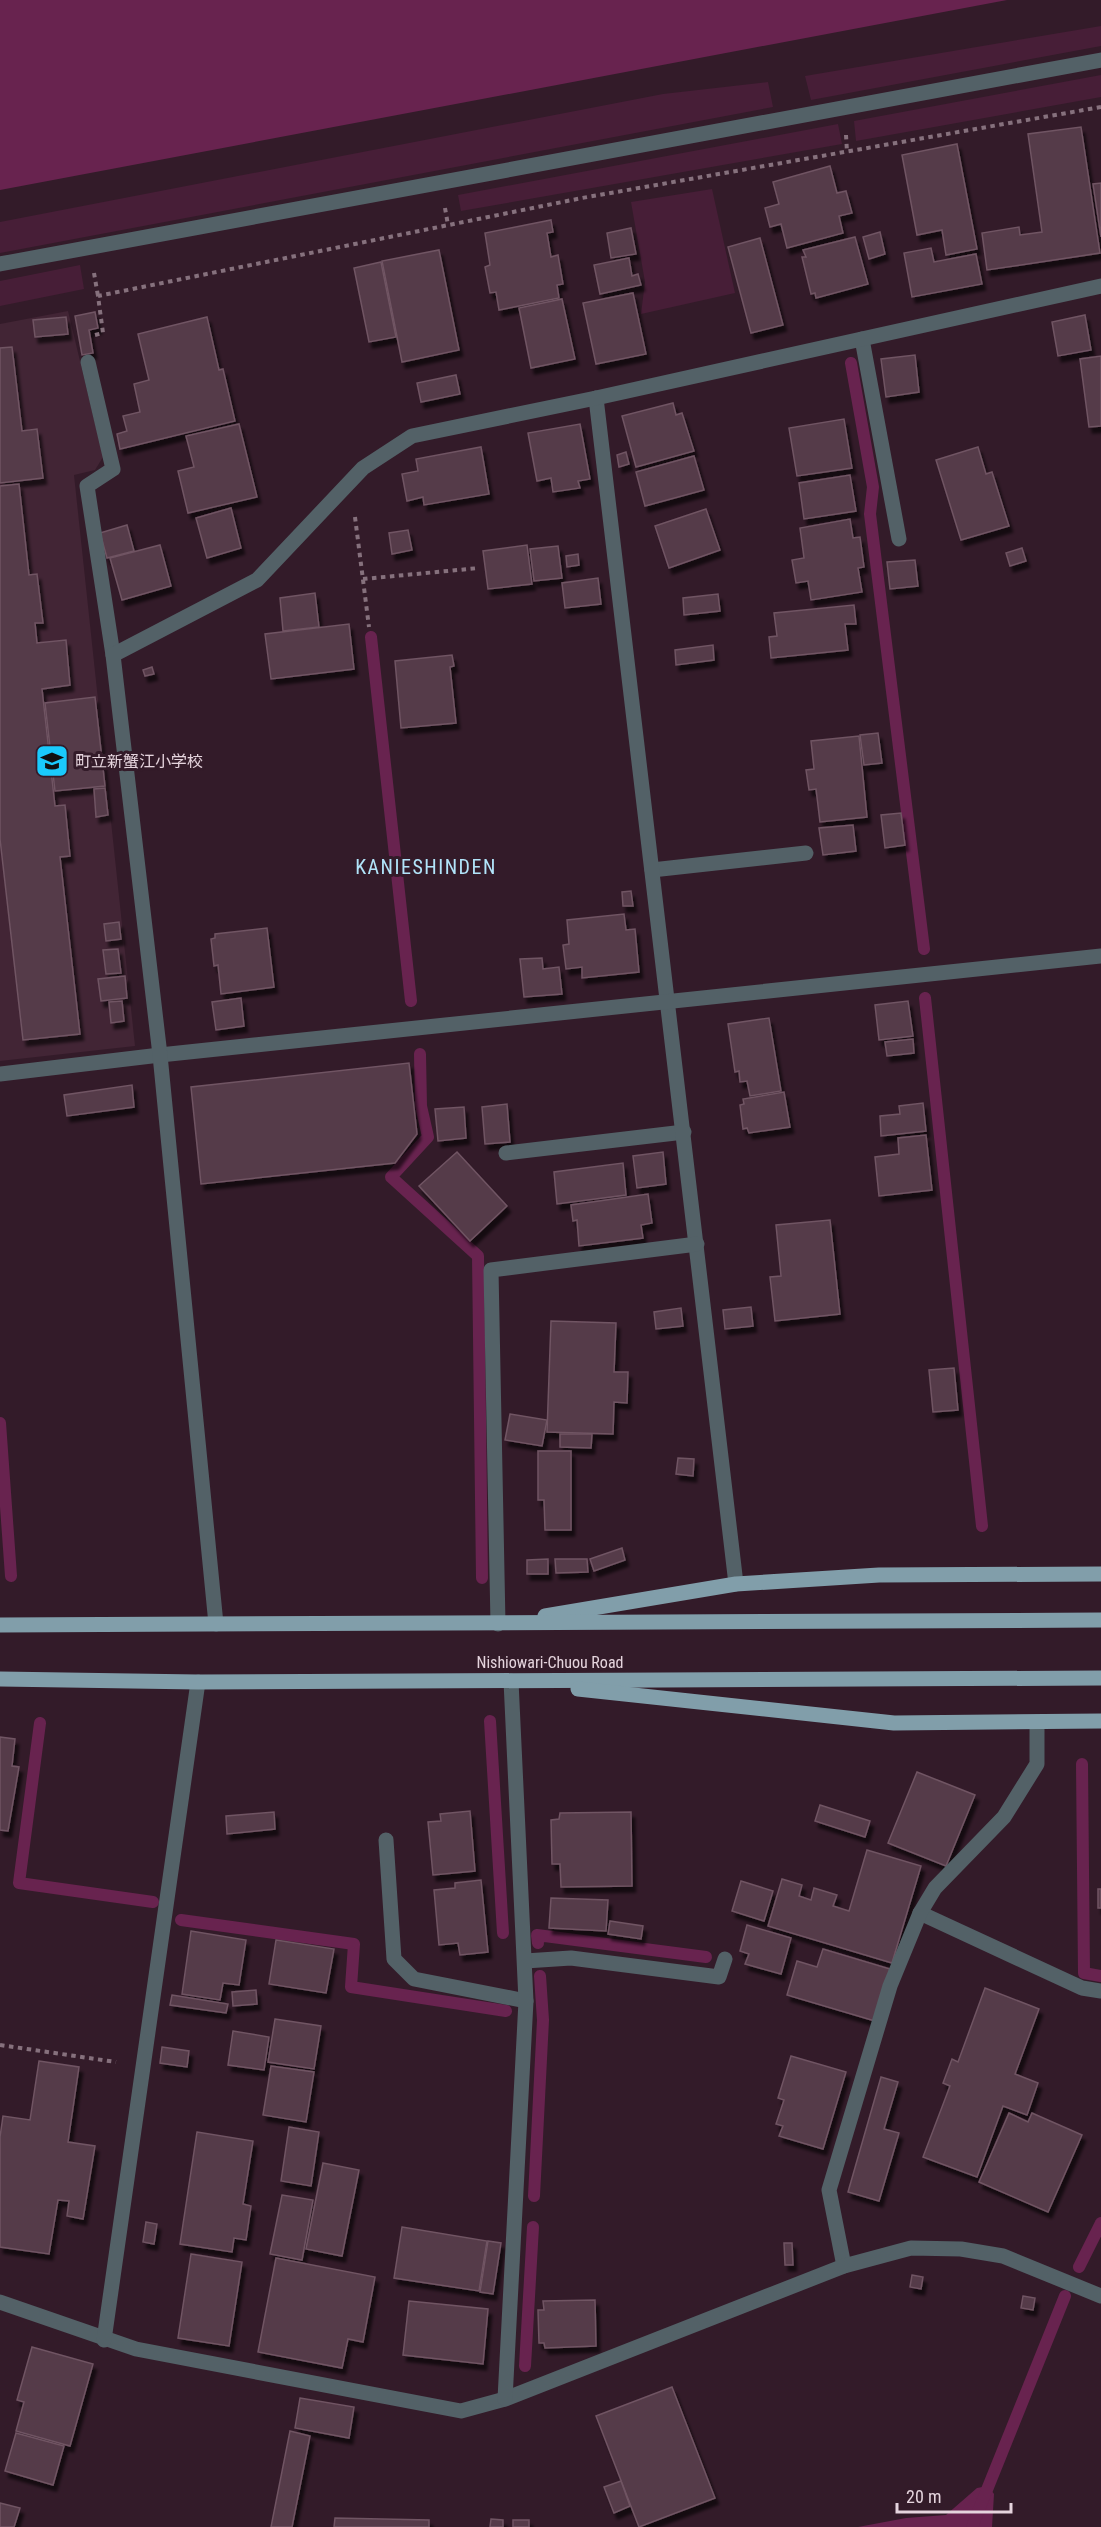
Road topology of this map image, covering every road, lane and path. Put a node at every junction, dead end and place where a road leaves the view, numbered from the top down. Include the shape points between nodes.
1 (1101, 60) edge
2 (1101, 107) edge
3 (0, 264) edge
4 (1101, 286) edge
5 (861, 339) junction
6 (88, 362) joint
7 (596, 398) junction
8 (351, 482) junction
9 (899, 539) dead end
10 (479, 568) dead end
11 (363, 579) junction
12 (369, 627) dead end
13 (113, 655) junction
14 (806, 853) dead end
15 (652, 870) junction
16 (1101, 956) edge
17 (669, 1001) junction
18 (160, 1055) junction
19 (0, 1074) edge
20 (684, 1132) junction
21 (506, 1153) dead end
22 (696, 1244) junction
23 (1101, 1574) edge
24 (736, 1584) junction
25 (1101, 1620) edge
26 (216, 1624) junction
27 (498, 1624) junction
28 (0, 1625) edge
29 (1101, 1678) edge
30 (0, 1679) edge
31 (511, 1681) junction
32 (198, 1682) junction
33 (1101, 1721) edge
34 (1038, 1722) junction
35 (386, 1840) dead end
36 (920, 1913) junction
37 (725, 1959) dead end
38 (525, 1961) junction
39 (1101, 1991) edge
40 (526, 2001) junction
41 (0, 2045) edge
42 (144, 2067) junction
43 (844, 2266) junction
44 (1101, 2296) edge
45 (0, 2302) edge
46 (104, 2340) junction
47 (505, 2399) junction

1 - 3 street
2 - 6 path via 582,198 98,296 103,333 95,334 98,360
4 - 5 street
5 - 7 street
5 - 9 street
6 - 13 street via 113,469 87,486
7 - 8 street via 412,436 363,468
7 - 15 street
8 - 11 path
8 - 13 street via 257,580
10 - 11 path
11 - 12 path
13 - 18 street
14 - 15 street
15 - 17 street
16 - 17 street
17 - 18 street
17 - 20 street
18 - 19 street
18 - 26 street
20 - 21 street
20 - 22 street
22 - 24 street
22 - 27 street via 491,1270
23 - 24 main road via 879,1575
24 - 27 main road
25 - 27 main road
26 - 27 main road
26 - 28 main road
29 - 31 main road, Nishiowari-Chuou Road
30 - 32 main road, Nishiowari-Chuou Road
31 - 32 main road, Nishiowari-Chuou Road
31 - 34 main road via 894,1722
31 - 38 street
32 - 42 street
33 - 34 main road
34 - 36 street via 1037,1764 1004,1817 935,1888
35 - 40 street via 394,1959 414,1979
36 - 39 street via 1082,1988
36 - 43 street via 890,1986 829,2190
37 - 38 street via 719,1977 571,1958
38 - 40 street
40 - 47 street
41 - 42 path
42 - 46 street
43 - 44 street via 911,2248 961,2249 1003,2256
43 - 47 street
45 - 46 street
46 - 47 street via 461,2411

